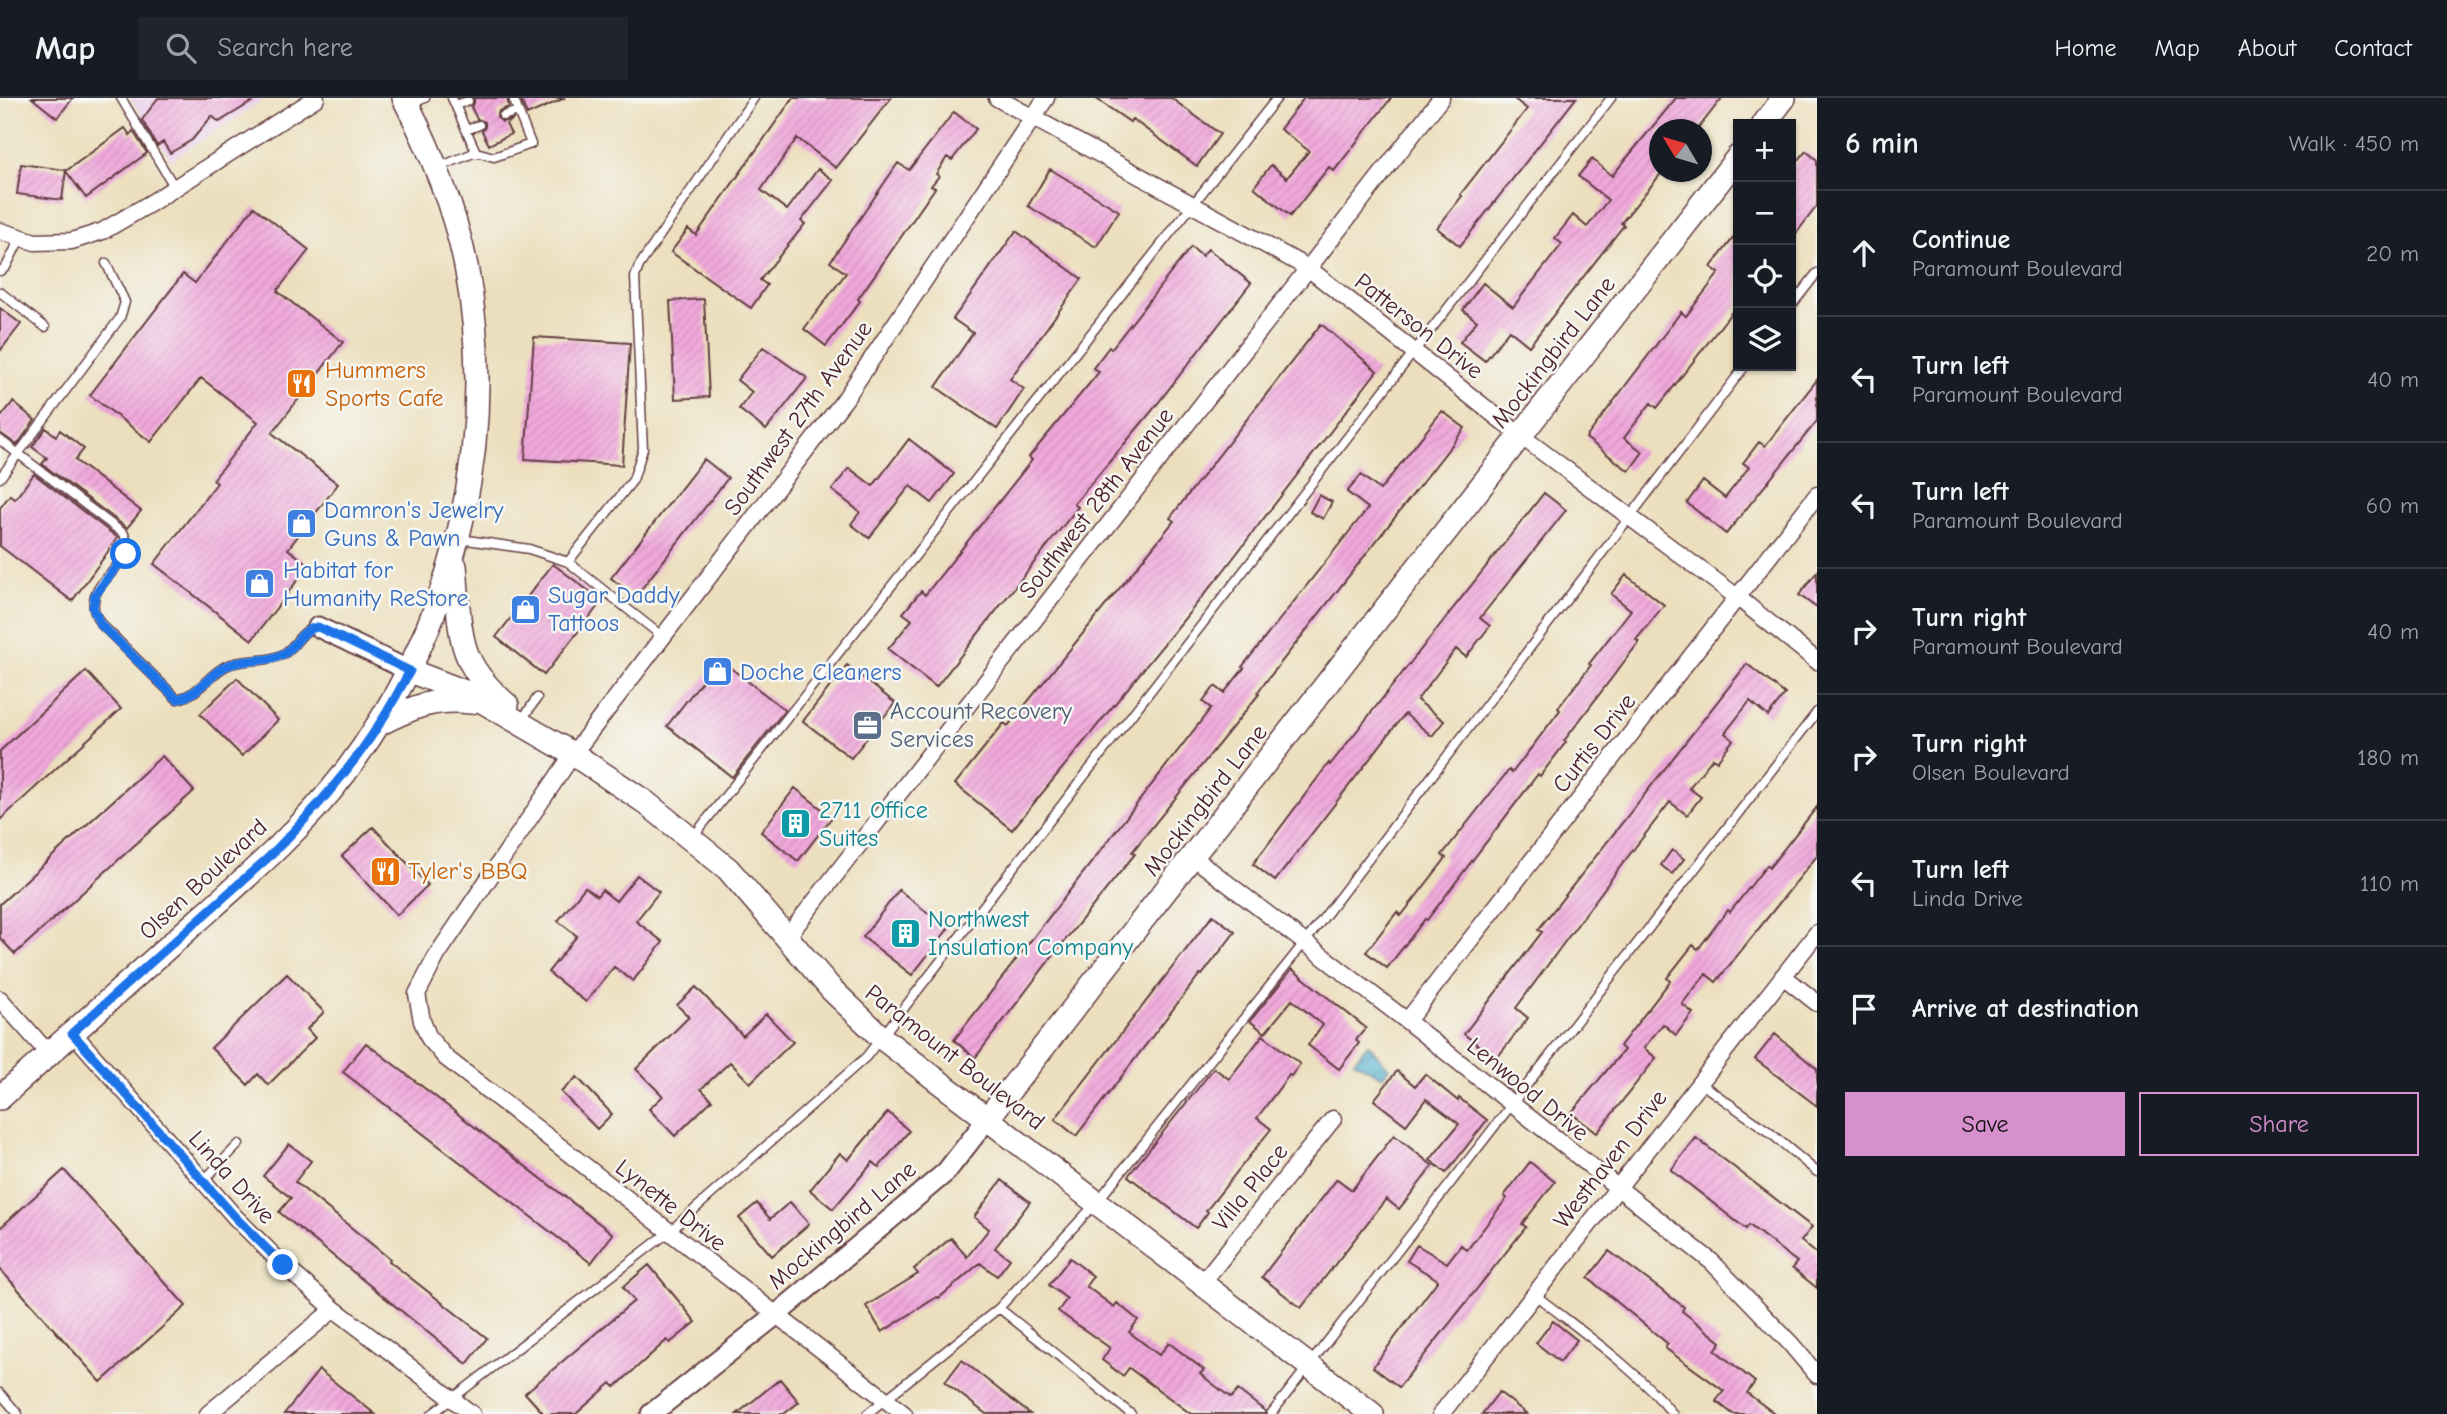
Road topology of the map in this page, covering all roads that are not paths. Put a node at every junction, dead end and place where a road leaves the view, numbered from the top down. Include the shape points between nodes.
1 (121, 98) edge
2 (316, 98) edge
3 (513, 98) edge
4 (754, 98) edge
5 (997, 98) edge
6 (1046, 98) edge
7 (1277, 98) edge
8 (1441, 98) edge
9 (1611, 98) edge
10 (1784, 98) edge
11 (412, 100) edge
12 (468, 101) dead end
13 (454, 102) edge
14 (518, 111) junction
15 (503, 116) dead end
16 (1033, 118) junction
17 (1768, 119) edge
18 (480, 125) dead end
19 (466, 130) junction
20 (476, 152) junction
21 (1733, 163) edge
22 (436, 168) junction
23 (175, 188) junction
24 (1192, 205) junction
25 (0, 231) edge
26 (20, 239) junction
27 (106, 263) dead end
28 (1308, 268) junction
29 (0, 271) edge
30 (1817, 272) edge
31 (0, 292) edge
32 (1796, 299) edge
33 (45, 327) dead end
34 (1412, 351) junction
35 (1741, 371) edge
36 (1521, 436) junction
37 (0, 440) edge
38 (18, 454) junction
39 (0, 478) edge
40 (1817, 495) edge
41 (1628, 516) junction
42 (456, 547) junction
43 (568, 562) junction
44 (1737, 597) junction
45 (318, 627) joint
46 (663, 637) junction
47 (1817, 660) edge
48 (410, 671) junction
49 (537, 698) dead end
50 (486, 704) junction
51 (1817, 712) edge
52 (521, 721) junction
53 (380, 723) junction
54 (573, 754) junction
55 (691, 839) junction
56 (1193, 857) junction
57 (1817, 933) edge
58 (787, 937) junction
59 (1304, 942) junction
60 (1783, 976) junction
61 (0, 999) edge
62 (1817, 1003) edge
63 (422, 1021) joint
64 (1407, 1021) junction
65 (72, 1033) junction
66 (882, 1038) junction
67 (50, 1054) junction
68 (1699, 1083) junction
69 (0, 1098) edge
70 (1511, 1104) junction
71 (988, 1118) junction
72 (1333, 1119) dead end
73 (239, 1144) dead end
74 (1817, 1172) edge
75 (203, 1181) junction
76 (1616, 1188) junction
77 (1097, 1202) junction
78 (669, 1232) junction
79 (1202, 1283) junction
80 (1534, 1294) junction
81 (999, 1308) junction
82 (334, 1309) junction
83 (776, 1315) junction
84 (1309, 1364) junction
85 (1817, 1376) edge
86 (0, 1393) edge
87 (452, 1398) junction
88 (885, 1399) junction
89 (18, 1414) edge
90 (208, 1414) edge
91 (432, 1414) edge
92 (472, 1414) edge
93 (650, 1414) edge
94 (867, 1414) edge
95 (904, 1414) edge
96 (1131, 1414) edge
97 (1270, 1414) edge
98 (1372, 1414) edge
99 (1441, 1414) edge
100 (1673, 1414) edge

1 - 23 lane
2 - 23 street
3 - 14 lane
4 - 43 lane via 639,266 635,277 643,449 633,480
5 - 16 street, Patterson Drive
6 - 16 street, Southwest 27th Avenue
7 - 24 lane
8 - 28 street, Southwest 28th Avenue
9 - 34 lane
10 - 17 main road
11 - 22 main road
12 - 13 lane
13 - 19 lane
14 - 15 lane
14 - 20 lane via 531,144 494,157
16 - 24 street, Patterson Drive
16 - 46 street, Southwest 27th Avenue via 845,399
18 - 19 lane
19 - 20 lane
20 - 22 lane
21 - 36 main road, Mockingbird Lane
22 - 42 main road via 466,266 475,341 478,402 467,505
23 - 26 street via 103,231 72,241
24 - 28 street, Patterson Drive
24 - 55 lane
25 - 26 street
26 - 29 lane
27 - 38 lane via 125,302 120,318
28 - 34 street, Patterson Drive
28 - 58 street, Southwest 28th Avenue
30 - 32 lane
31 - 33 lane
34 - 36 street, Patterson Drive
34 - 66 lane
35 - 41 lane
36 - 41 street, Patterson Drive
36 - 56 main road, Mockingbird Lane
37 - 38 lane
38 - 39 lane
38 - 45 lane, Paramount Boulevard via 124,534 126,554 95,595 93,608 100,624 177,699 189,697 224,667 275,658 303,633
40 - 44 street, Curtis Drive
41 - 44 street, Patterson Drive
41 - 59 lane
42 - 43 lane via 529,550
42 - 48 main road
42 - 52 main road via 468,658 487,688
43 - 46 lane
44 - 47 street, Patterson Drive
44 - 64 street, Curtis Drive
45 - 48 street, Paramount Boulevard
46 - 54 street, Southwest 27th Avenue
48 - 50 main road, Paramount Boulevard
48 - 53 main road, Olsen Boulevard
49 - 52 lane
50 - 52 main road, Paramount Boulevard
50 - 53 main road via 430,703
51 - 70 lane
52 - 54 main road, Paramount Boulevard
53 - 65 main road, Olsen Boulevard via 336,783 270,856
54 - 55 main road, Paramount Boulevard via 646,802
54 - 63 street, Southwest 27th Avenue via 437,955 417,994
55 - 58 main road, Paramount Boulevard via 727,869
56 - 59 street, Lenwood Drive
56 - 71 main road, Mockingbird Lane
57 - 60 street, Westhaven Drive
58 - 66 main road, Paramount Boulevard via 832,990
59 - 64 street, Lenwood Drive
59 - 77 lane
60 - 62 street
60 - 68 street, Westhaven Drive
61 - 67 street
63 - 78 street, Lynette Drive via 446,1058
64 - 70 street, Lenwood Drive
65 - 67 main road, Olsen Boulevard
65 - 75 street, Linda Drive
66 - 71 main road, Paramount Boulevard
66 - 78 lane
67 - 69 main road, Olsen Boulevard
68 - 74 lane via 1768,1130
68 - 76 street, Westhaven Drive
70 - 76 street, Lenwood Drive
70 - 84 lane
71 - 77 main road, Paramount Boulevard
71 - 83 street, Mockingbird Lane via 946,1172
72 - 79 street, Villa Place
73 - 75 lane
75 - 82 street, Linda Drive via 283,1265
76 - 80 street, Westhaven Drive
76 - 85 street, Lenwood Drive via 1712,1262
77 - 79 main road, Paramount Boulevard
77 - 81 lane
78 - 83 street, Lynette Drive
78 - 87 lane
79 - 84 main road, Paramount Boulevard
80 - 99 street, Westhaven Drive
80 - 100 lane via 1656,1393
81 - 88 lane
81 - 96 lane
82 - 87 street, Linda Drive
82 - 90 street
83 - 88 street, Lynette Drive
83 - 93 street, Mockingbird Lane
84 - 97 lane
84 - 98 main road, Paramount Boulevard
86 - 89 lane
87 - 91 lane
87 - 92 street, Linda Drive
88 - 94 lane
88 - 95 street, Lynette Drive

